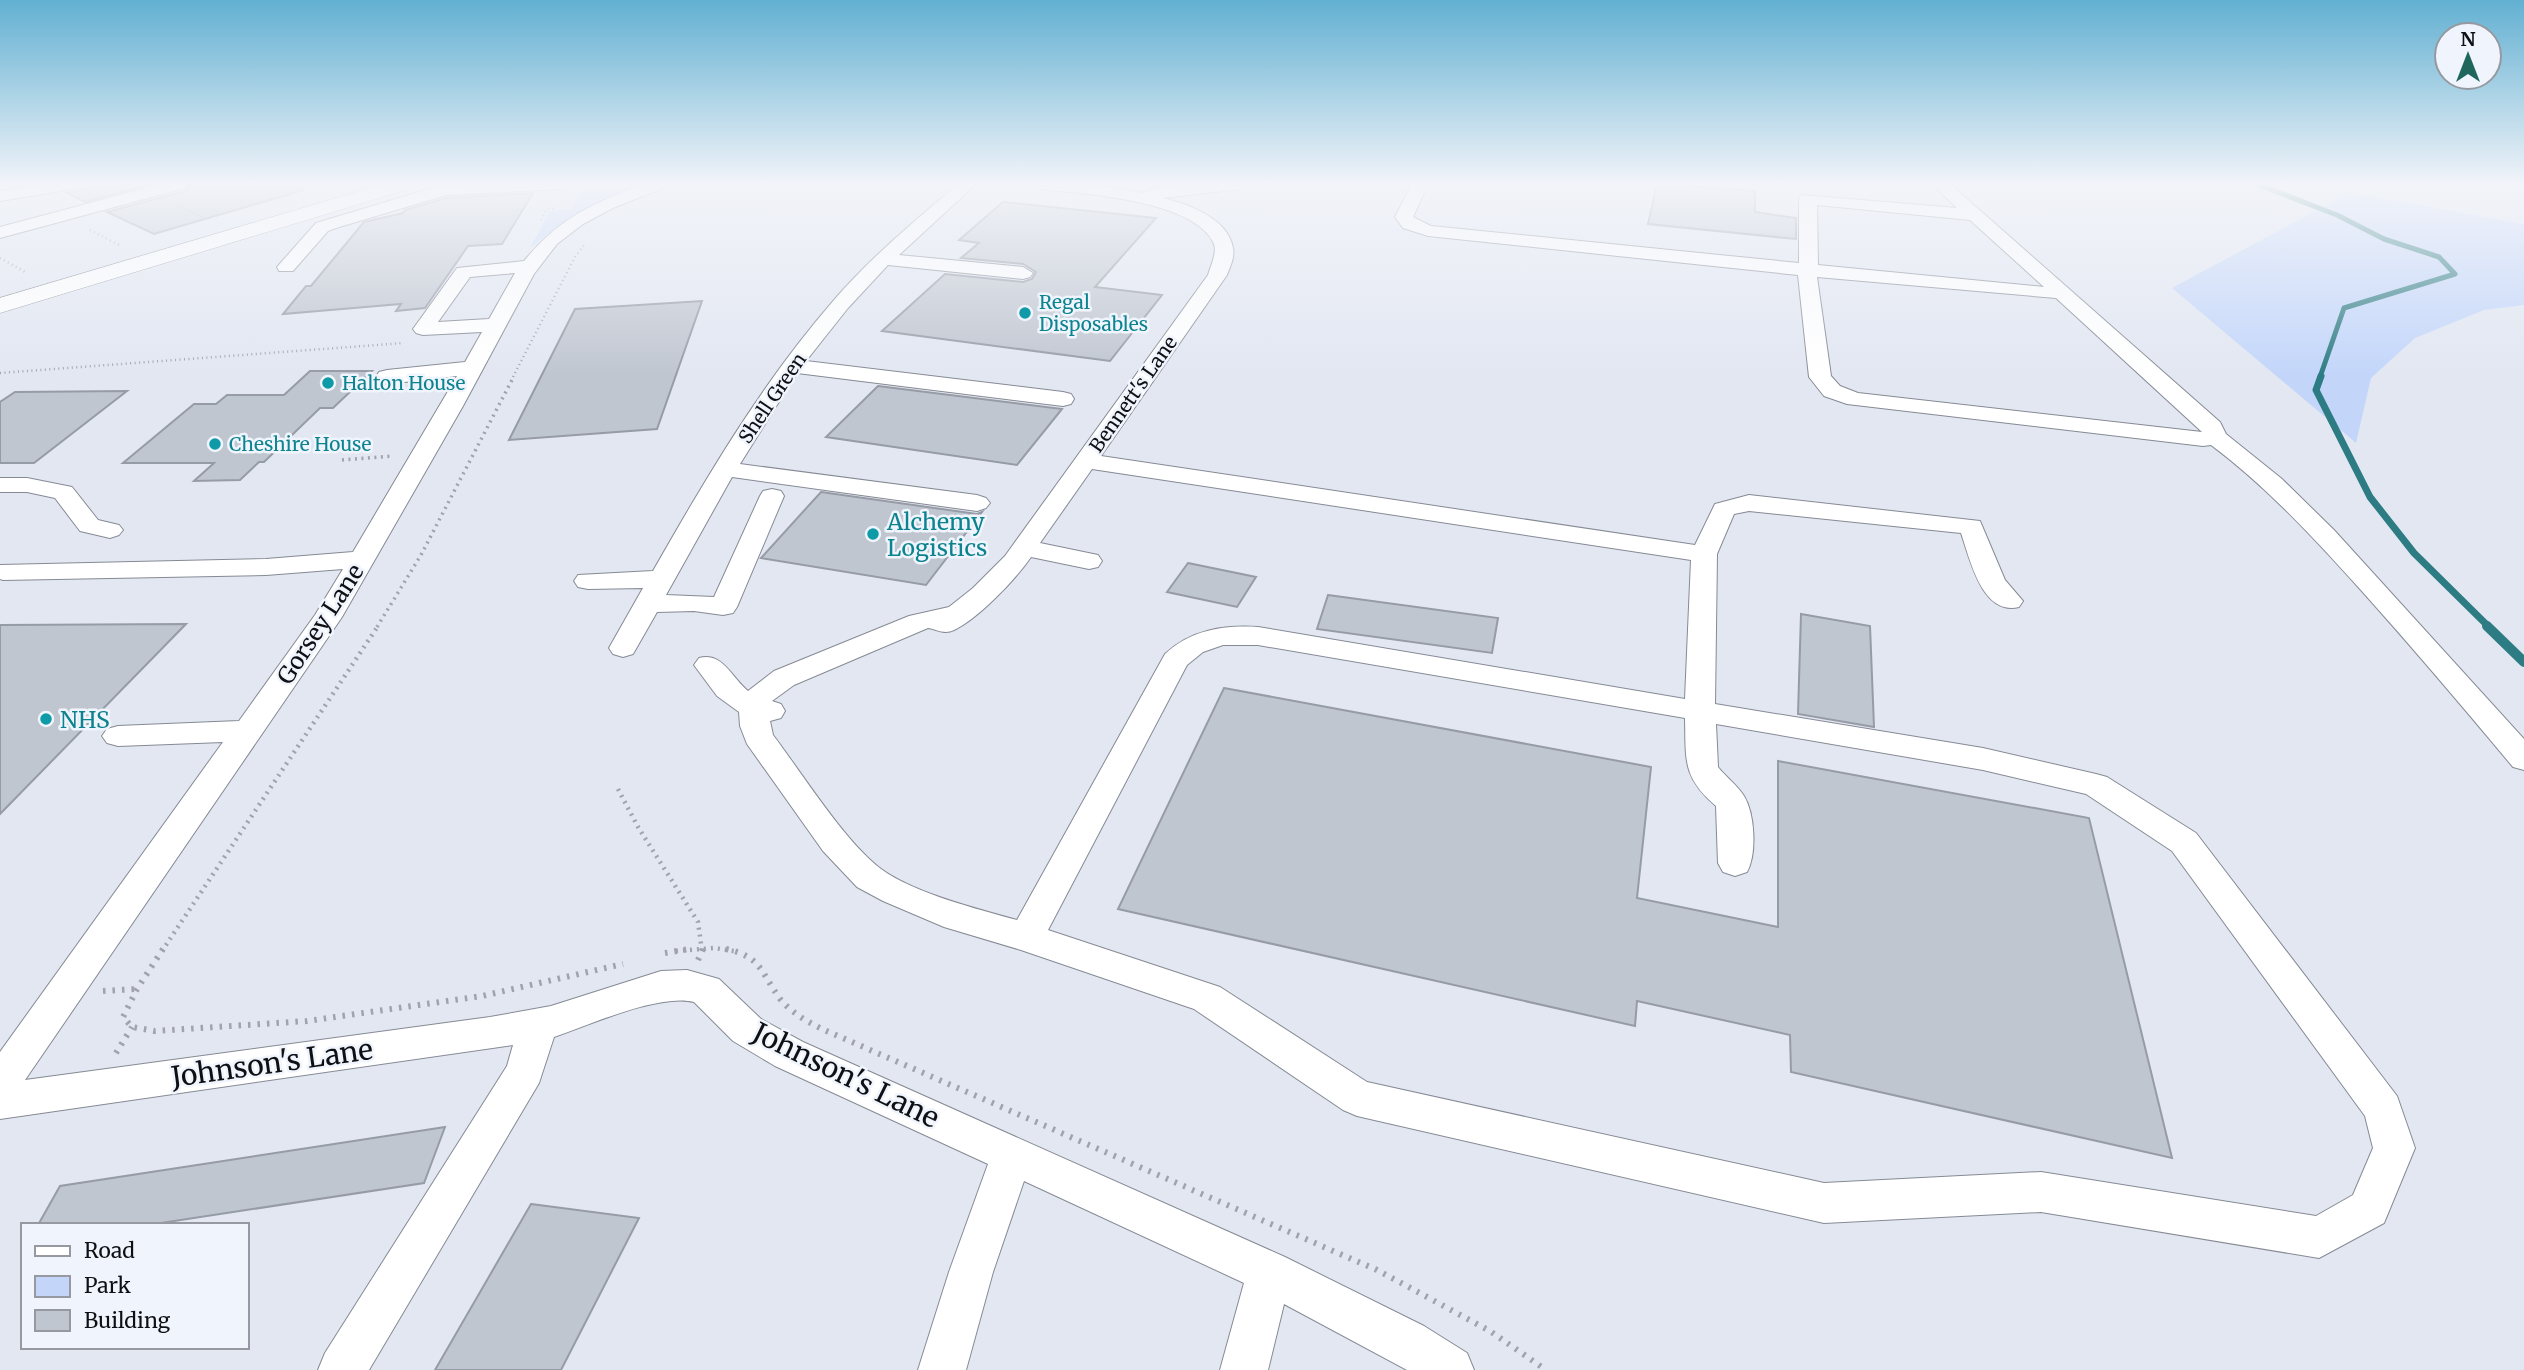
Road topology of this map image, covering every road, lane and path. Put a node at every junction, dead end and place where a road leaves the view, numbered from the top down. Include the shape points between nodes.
1 (193, 248) edge
2 (303, 248) edge
3 (545, 248) edge
4 (583, 248) edge
5 (896, 248) edge
6 (1223, 248) edge
7 (1598, 248) edge
8 (1810, 248) edge
9 (2012, 248) edge
10 (466, 257) dead end
11 (0, 258) edge
12 (534, 259) junction
13 (883, 260) junction
14 (286, 267) dead end
15 (1807, 270) junction
16 (27, 274) dead end
17 (1023, 274) dead end
18 (2062, 292) junction
19 (0, 306) edge
20 (495, 325) junction
21 (404, 343) dead end
22 (792, 366) junction
23 (473, 368) junction
24 (0, 373) edge
25 (387, 377) dead end
26 (1063, 399) dead end
27 (2216, 437) junction
28 (425, 454) junction
29 (342, 460) dead end
30 (1085, 461) junction
31 (726, 469) junction
32 (0, 485) edge
33 (772, 496) dead end
34 (977, 503) dead end
35 (110, 530) dead end
36 (1024, 548) junction
37 (1704, 554) junction
38 (362, 559) junction
39 (1089, 561) dead end
40 (3, 572) dead end
41 (662, 579) junction
42 (588, 581) dead end
43 (2010, 601) dead end
44 (649, 604) junction
45 (623, 648) dead end
46 (709, 666) dead end
47 (1700, 712) junction
48 (761, 719) junction
49 (249, 731) junction
50 (118, 736) dead end
51 (2524, 759) edge
52 (618, 789) dead end
53 (1735, 863) dead end
54 (1027, 937) junction
55 (702, 941) dead end
56 (660, 954) dead end
57 (636, 961) dead end
58 (538, 1025) junction
59 (0, 1084) edge
60 (0, 1101) edge
61 (1012, 1155) junction
62 (1269, 1272) junction
63 (342, 1370) edge
64 (942, 1370) edge
65 (1244, 1370) edge
66 (1450, 1370) edge
67 (1546, 1370) edge

1 - 19 main road
2 - 14 street
3 - 12 street, Gorsey Lane
4 - 57 path via 396,598 131,998 123,1017 132,1027 155,1031 295,1022 482,996
5 - 13 street, Shell Green
6 - 30 street, Bennett's Lane via 1217,275
7 - 15 street
8 - 15 street
9 - 18 street
10 - 12 street
11 - 16 path
12 - 20 street, Gorsey Lane
12 - 20 street via 464,272 423,330
13 - 17 street
13 - 22 street, Shell Green via 840,304
15 - 18 street
15 - 27 street via 1820,377 1832,391 1855,399
18 - 27 street via 2212,426
20 - 23 street, Gorsey Lane
21 - 24 path
22 - 26 street
22 - 31 street, Shell Green
23 - 25 street
23 - 28 street, Gorsey Lane
27 - 51 street via 2255,466 2320,530
28 - 29 path
28 - 38 street, Gorsey Lane
30 - 36 street, Bennett's Lane
30 - 37 street
31 - 34 street
31 - 41 street, Shell Green
32 - 35 street via 63,492 89,526
33 - 44 street via 723,607
36 - 39 street
36 - 48 street, Bennett's Lane via 1002,576 933,634 892,643 792,694
37 - 43 street via 1724,509 1749,503 1971,526 1992,582
37 - 47 street
38 - 40 street via 266,567
38 - 49 street, Gorsey Lane via 328,618
41 - 42 street
41 - 44 street, Shell Green
44 - 45 street, Shell Green
46 - 48 street via 731,695
47 - 53 street via 1702,769 1734,809
47 - 54 street via 1258,636 1219,635 1201,641 1175,660
47 - 54 street via 1983,759 2096,785 2184,842 2383,1109 2394,1147 2369,1209 2319,1237 2040,1192 1824,1203 1357,1098 1208,998
48 - 54 street via 835,842 869,878 957,917
49 - 50 street
49 - 59 street, Gorsey Lane
52 - 55 path via 686,900
56 - 67 path via 705,948 749,957 779,998 825,1031 1377,1270 1490,1331
58 - 60 street, Johnson's Lane
58 - 61 street, Johnson's Lane via 661,986 706,990 747,1030 789,1054
58 - 63 street via 526,1071
61 - 62 street, Johnson's Lane
61 - 64 street
62 - 65 street
62 - 66 street, Johnson's Lane

